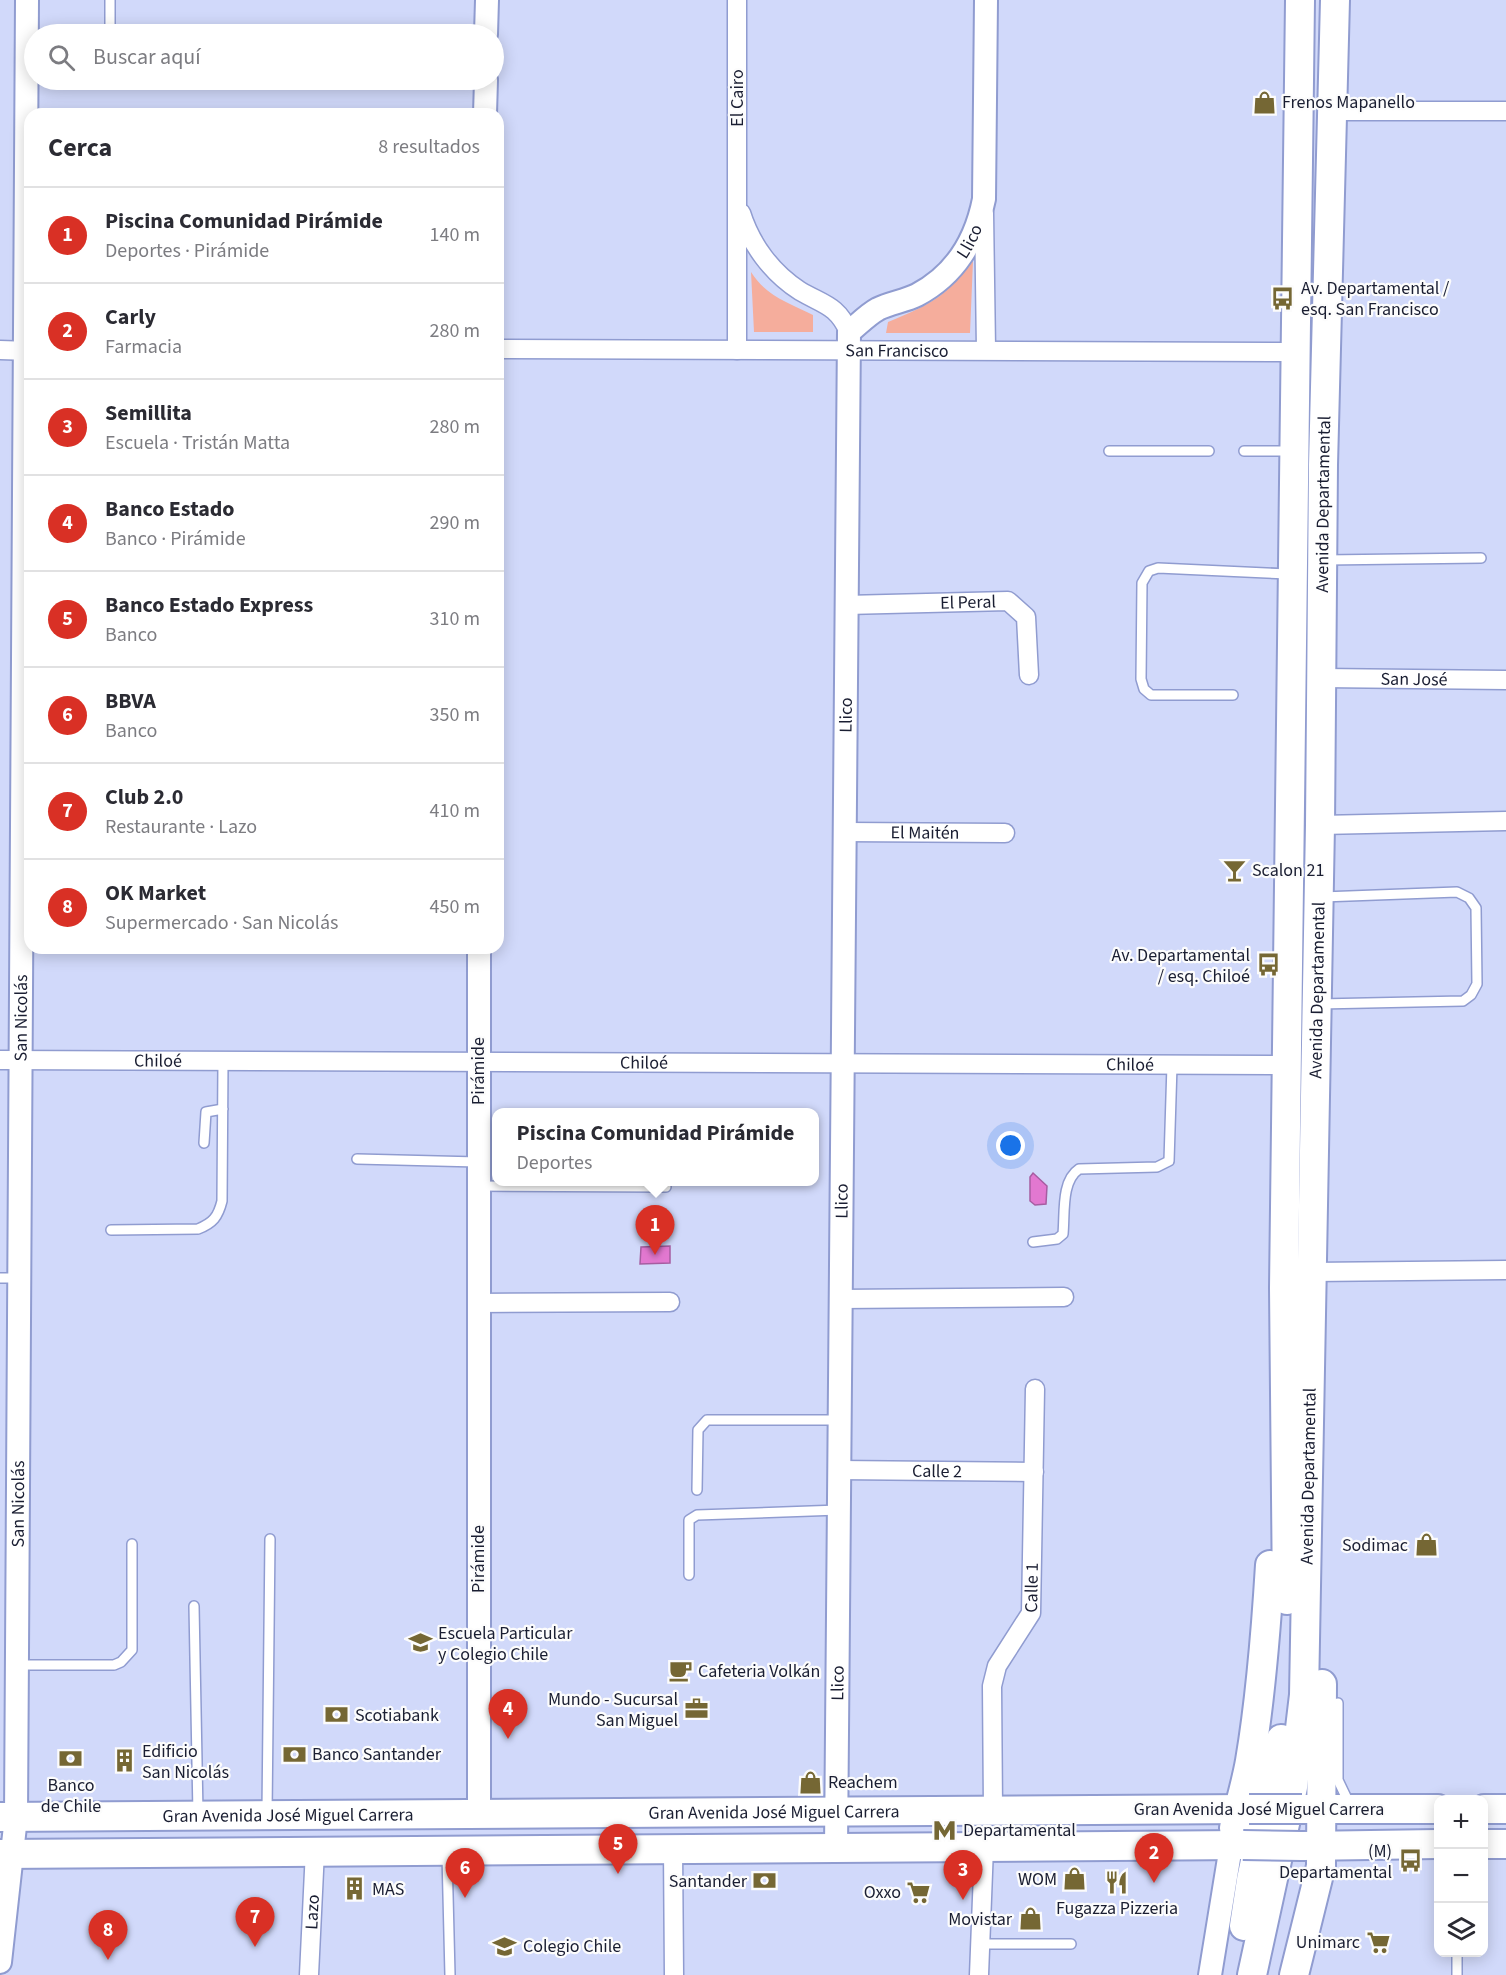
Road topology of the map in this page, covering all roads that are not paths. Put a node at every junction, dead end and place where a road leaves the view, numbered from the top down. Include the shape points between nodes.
1 (27, 0) edge
2 (110, 0) edge
3 (487, 0) edge
4 (737, 0) edge
5 (986, 0) edge
6 (1300, 0) edge
7 (1335, 0) edge
8 (27, 24) edge
9 (110, 24) edge
10 (486, 24) edge
11 (27, 90) edge
12 (486, 90) edge
13 (27, 108) edge
14 (485, 108) edge
15 (1330, 111) junction
16 (1506, 111) edge
17 (737, 196) junction
18 (984, 199) junction
19 (848, 341) junction
20 (504, 349) edge
21 (986, 349) junction
22 (0, 350) edge
23 (737, 350) junction
24 (24, 351) edge
25 (1296, 352) junction
26 (1109, 451) dead end
27 (1209, 451) dead end
28 (1244, 451) dead end
29 (1294, 451) junction
30 (1481, 558) dead end
31 (1322, 561) junction
32 (1293, 574) junction
33 (846, 605) junction
34 (1029, 675) dead end
35 (1322, 678) junction
36 (1506, 680) edge
37 (1233, 695) dead end
38 (1506, 821) edge
39 (1320, 825) junction
40 (844, 832) junction
41 (1005, 833) dead end
42 (24, 856) edge
43 (1319, 898) junction
44 (479, 954) edge
45 (1316, 1004) junction
46 (10, 1060) edge
47 (223, 1062) junction
48 (478, 1064) junction
49 (842, 1065) junction
50 (1172, 1065) junction
51 (1287, 1065) junction
52 (223, 1109) junction
53 (204, 1143) dead end
54 (357, 1159) dead end
55 (478, 1162) junction
56 (478, 1186) junction
57 (666, 1188) dead end
58 (111, 1230) dead end
59 (1033, 1242) dead end
60 (1506, 1270) edge
61 (1312, 1272) junction
62 (9, 1278) edge
63 (1284, 1288) junction
64 (1064, 1297) dead end
65 (840, 1299) junction
66 (670, 1302) dead end
67 (477, 1303) junction
68 (1311, 1303) junction
69 (1035, 1389) dead end
70 (840, 1420) junction
71 (839, 1470) junction
72 (1034, 1472) junction
73 (697, 1490) dead end
74 (839, 1510) junction
75 (270, 1539) dead end
76 (132, 1544) dead end
77 (689, 1575) dead end
78 (194, 1606) dead end
79 (17, 1665) junction
80 (1338, 1703) dead end
81 (1355, 1808) junction
82 (993, 1809) junction
83 (1243, 1809) junction
84 (1311, 1809) junction
85 (1434, 1809) edge
86 (1488, 1809) edge
87 (1506, 1809) edge
88 (836, 1812) junction
89 (479, 1814) junction
90 (267, 1815) junction
91 (198, 1816) junction
92 (8, 1817) edge
93 (1434, 1844) edge
94 (1488, 1844) edge
95 (1506, 1844) edge
96 (1237, 1845) junction
97 (1311, 1846) junction
98 (984, 1847) junction
99 (836, 1848) junction
100 (673, 1849) junction
101 (315, 1850) junction
102 (447, 1850) junction
103 (489, 1850) junction
104 (7, 1854) edge
105 (980, 1944) junction
106 (1071, 1944) dead end
107 (1457, 1957) edge
108 (0, 1962) edge
109 (309, 1975) edge
110 (450, 1975) edge
111 (674, 1975) edge
112 (979, 1975) edge
113 (1210, 1975) edge
114 (1237, 1975) edge
115 (1252, 1975) edge
116 (1294, 1975) edge
117 (1457, 1975) edge

1 - 8 street, San Nicolás
2 - 9 lane
3 - 10 street
4 - 17 street, El Cairo
5 - 18 street, Llico
6 - 25 main road, Avenida Departamental
7 - 15 main road, Avenida Departamental
11 - 13 street, San Nicolás
12 - 14 street
15 - 16 street
15 - 31 main road, Avenida Departamental
17 - 19 street, El Cairo via 749,234 762,256 790,284 830,306 842,318
17 - 23 street, El Cairo
18 - 19 street, Llico via 972,238 949,271 916,295 878,309
18 - 21 street, Llico
19 - 21 street, San Francisco
19 - 23 street, San Francisco
19 - 33 street, Llico
20 - 23 street, San Francisco
21 - 25 street, San Francisco
22 - 24 street
25 - 29 main road, Avenida Departamental
26 - 27 lane
28 - 29 lane
29 - 32 main road, Avenida Departamental
30 - 31 lane
31 - 35 main road, Avenida Departamental
32 - 37 lane via 1158,568 1149,572 1142,583 1144,689 1151,695
32 - 51 main road, Avenida Departamental
33 - 34 street, El Peral via 1008,601 1026,617
33 - 40 street, Llico
35 - 36 street, San José
35 - 39 main road, Avenida Departamental
38 - 39 street
39 - 43 main road, Avenida Departamental
40 - 41 street, El Maitén
40 - 49 street, Llico
42 - 46 street, San Nicolás
43 - 45 main road, Avenida Departamental
43 - 45 lane via 1457,892 1469,898 1476,908 1477,984 1463,1001
44 - 48 street, Pirámide
45 - 61 main road, Avenida Departamental
46 - 47 street, Chiloé
46 - 62 street, San Nicolás
47 - 48 street, Chiloé
47 - 52 lane
48 - 49 street, Chiloé
48 - 55 street, Pirámide
49 - 50 street, Chiloé
49 - 65 street, Llico
50 - 51 street, Chiloé
50 - 59 lane via 1169,1161 1157,1167 1079,1169 1067,1185 1063,1234 1057,1239
51 - 63 main road, Avenida Departamental
52 - 53 lane via 206,1112
52 - 58 lane via 219,1215 198,1229
54 - 55 lane
55 - 56 street, Pirámide
56 - 57 lane
56 - 67 street, Pirámide
60 - 61 street
61 - 68 main road, Avenida Departamental
62 - 79 street, San Nicolás
63 - 83 main road via 1275,1386 1273,1516 1264,1659
63 - 114 main road, Avenida Departamental via 1286,1704 1251,1880
64 - 65 street
65 - 70 street, Llico
66 - 67 street
67 - 89 street, Pirámide
68 - 84 main road via 1323,1407
68 - 115 main road, Avenida Departamental via 1304,1695 1293,1787
69 - 72 street, Calle 1
70 - 71 street, Llico
70 - 73 lane via 707,1420 698,1430
71 - 72 street, Calle 2
71 - 74 street, Llico
72 - 82 street, Calle 1 via 1031,1613 997,1666 992,1686
74 - 77 lane via 697,1515 689,1520
74 - 88 street, Llico
75 - 90 lane
76 - 79 lane via 132,1650 127,1657 114,1665
78 - 91 lane
79 - 92 street, San Nicolás
80 - 81 lane via 1338,1780
81 - 84 main road, Gran Avenida José Miguel Carrera
81 - 85 main road, Gran Avenida José Miguel Carrera
82 - 83 main road, Gran Avenida José Miguel Carrera
82 - 88 main road, Gran Avenida José Miguel Carrera
83 - 84 main road, Gran Avenida José Miguel Carrera, bridge
83 - 96 main road
84 - 97 main road
86 - 87 main road
88 - 89 main road, Gran Avenida José Miguel Carrera
88 - 99 street, Llico
89 - 90 main road, Gran Avenida José Miguel Carrera
89 - 103 main road
90 - 91 main road, Gran Avenida José Miguel Carrera
91 - 92 main road, Gran Avenida José Miguel Carrera
92 - 104 street, San Nicolás
93 - 97 main road, Gran Avenida José Miguel Carrera
94 - 95 main road
96 - 97 main road, Gran Avenida José Miguel Carrera, bridge
96 - 98 main road, Gran Avenida José Miguel Carrera
96 - 113 street
97 - 116 main road via 1320,1875
98 - 99 main road, Gran Avenida José Miguel Carrera
98 - 105 street
99 - 100 main road, Gran Avenida José Miguel Carrera
100 - 103 main road, Gran Avenida José Miguel Carrera
100 - 111 street
101 - 102 main road, Gran Avenida José Miguel Carrera
101 - 104 main road, Gran Avenida José Miguel Carrera
101 - 109 street, Lazo
102 - 103 main road, Gran Avenida José Miguel Carrera
102 - 110 lane
104 - 108 street, San Nicolás
105 - 106 lane
105 - 112 street
107 - 117 lane

